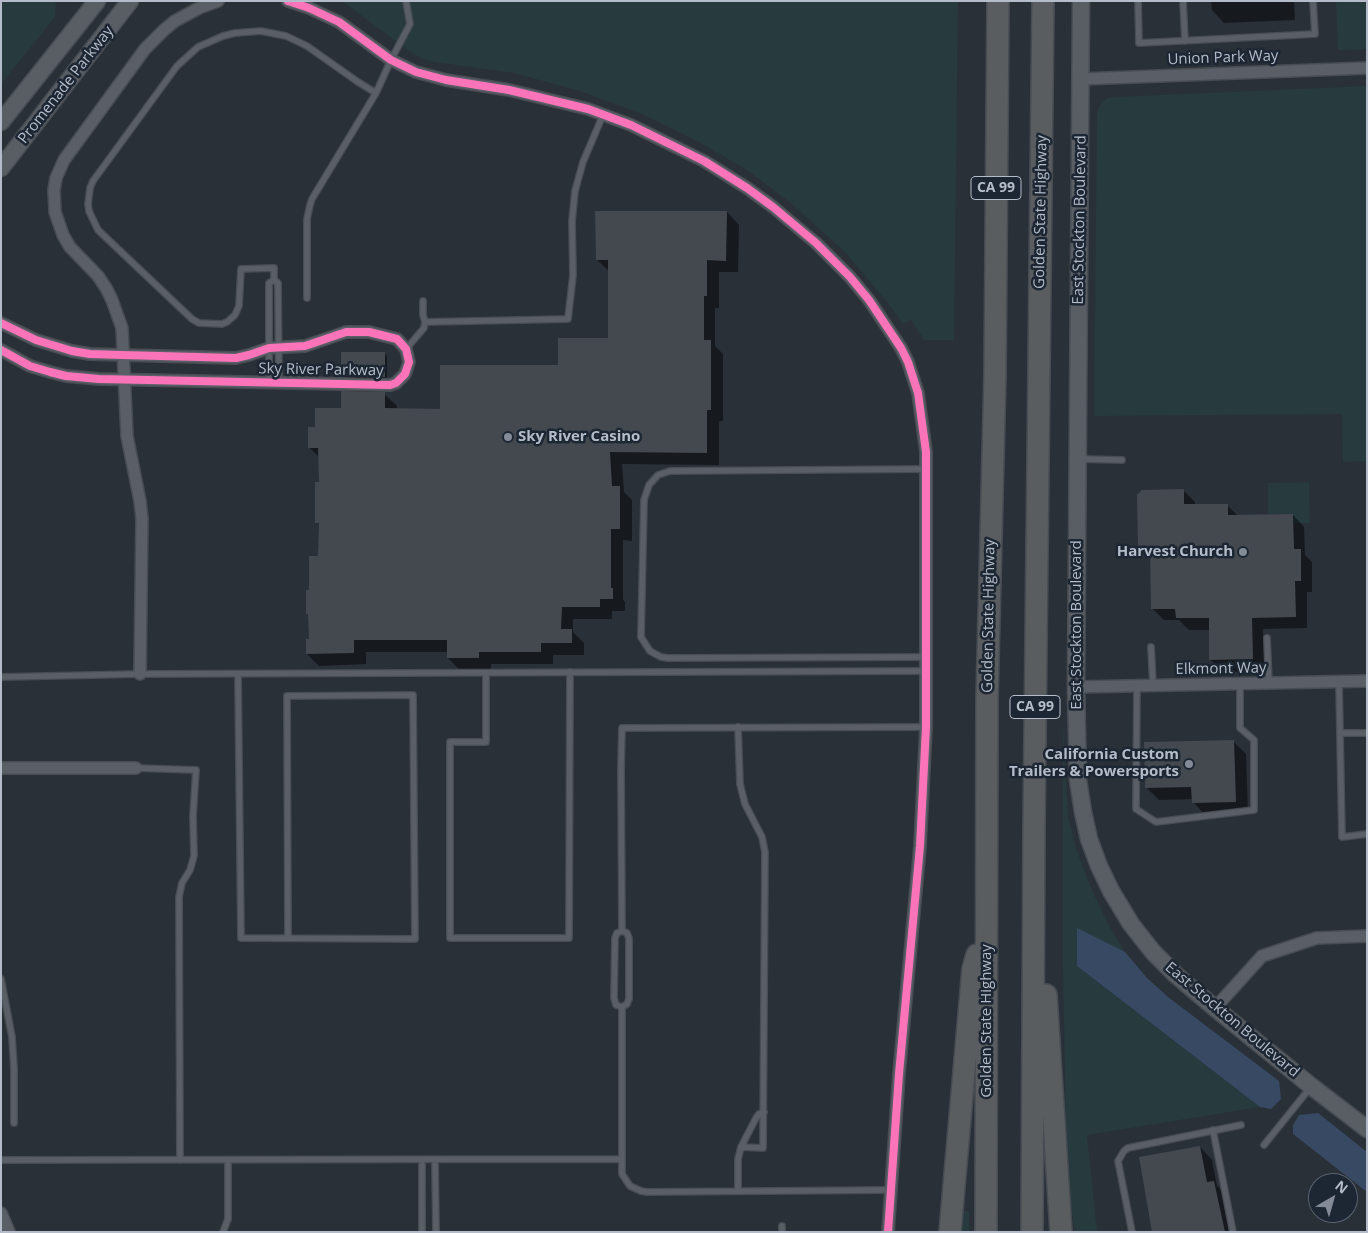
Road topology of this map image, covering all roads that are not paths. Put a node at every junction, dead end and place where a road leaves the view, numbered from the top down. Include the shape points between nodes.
1 (97, 1) edge
2 (130, 1) edge
3 (218, 1) edge
4 (288, 1) edge
5 (406, 1) edge
6 (998, 1) edge
7 (1043, 1) edge
8 (1081, 1) edge
9 (1138, 1) edge
10 (1183, 1) edge
11 (1313, 1) edge
12 (1185, 41) junction
13 (391, 60) junction
14 (1367, 68) edge
15 (1081, 79) junction
16 (376, 93) junction
17 (603, 114) junction
18 (1, 122) edge
19 (1, 168) edge
20 (274, 280) junction
21 (307, 298) dead end
22 (423, 301) dead end
23 (425, 322) junction
24 (1, 323) edge
25 (274, 348) junction
26 (406, 349) junction
27 (1, 350) edge
28 (122, 355) junction
29 (123, 380) junction
30 (274, 383) junction
31 (1077, 459) junction
32 (1122, 460) dead end
33 (926, 469) junction
34 (1266, 638) dead end
35 (1151, 647) dead end
36 (927, 657) junction
37 (927, 671) junction
38 (570, 672) junction
39 (486, 673) junction
40 (140, 674) junction
41 (238, 674) junction
42 (1, 677) edge
43 (1367, 681) edge
44 (1339, 682) junction
45 (1240, 684) junction
46 (1269, 684) junction
47 (1153, 685) junction
48 (1137, 686) junction
49 (1076, 687) junction
50 (738, 728) junction
51 (926, 728) junction
52 (1340, 733) junction
53 (1367, 733) edge
54 (1, 768) edge
55 (136, 768) joint
56 (1034, 827) junction
57 (1367, 834) edge
58 (987, 921) junction
59 (622, 931) junction
60 (1367, 936) edge
61 (288, 938) junction
62 (1, 979) edge
63 (622, 1007) junction
64 (1215, 1008) junction
65 (1311, 1086) junction
66 (764, 1112) junction
67 (14, 1124) dead end
68 (1241, 1125) dead end
69 (1367, 1129) edge
70 (1213, 1130) junction
71 (1264, 1145) dead end
72 (741, 1147) junction
73 (622, 1159) junction
74 (1, 1160) edge
75 (180, 1160) junction
76 (228, 1160) junction
77 (422, 1160) junction
78 (435, 1160) junction
79 (890, 1190) junction
80 (738, 1191) junction
81 (1, 1213) edge
82 (9, 1232) edge
83 (223, 1232) edge
84 (422, 1232) edge
85 (436, 1232) edge
86 (888, 1232) edge
87 (950, 1232) edge
88 (986, 1232) edge
89 (1032, 1232) edge
90 (1061, 1232) edge
91 (1132, 1232) edge
92 (1233, 1232) edge

1 - 18 main road, Promenade Parkway
2 - 19 main road, Promenade Parkway
3 - 28 street via 175,21 154,39 64,160 56,178 54,201 58,223 70,247 98,276 112,300 122,328
4 - 13 street via 339,22
5 - 13 lane via 410,24
6 - 58 highway, Golden State Highway / CA 99 via 995,375 987,699
7 - 56 highway, Golden State Highway / CA 99
8 - 15 main road, East Stockton Boulevard
9 - 12 lane via 1139,44
10 - 12 lane
11 - 12 lane via 1316,34
13 - 16 lane
13 - 17 street via 431,77 509,90
14 - 15 street, Union Park Way
15 - 31 main road, East Stockton Boulevard
16 - 20 lane via 307,46 286,36 261,31 222,36 198,48 177,66 92,181 88,204 94,224 196,321 222,324 235,315 239,306 241,269 274,268
16 - 21 lane via 312,198 308,219
17 - 23 lane via 575,191 573,274 568,319
17 - 33 street via 687,152 748,188 816,243 850,277 894,335 908,362 919,401
20 - 25 lane via 278,283
20 - 25 lane via 269,283
22 - 23 lane
23 - 26 lane via 419,335
24 - 28 street, Sky River Parkway via 36,340 63,348 90,354
25 - 26 street, Sky River Parkway via 305,346 338,334 363,332 391,336
25 - 28 street, Sky River Parkway via 236,358
25 - 30 lane
25 - 30 lane
26 - 30 street, Sky River Parkway via 408,368 401,379 390,385
27 - 29 street, Sky River Parkway via 30,366 50,372
28 - 29 street
29 - 30 street, Sky River Parkway
29 - 40 street via 127,436 142,519
31 - 32 lane
31 - 49 main road, East Stockton Boulevard
33 - 36 street
33 - 36 lane via 670,470 658,475 649,485 644,500 641,637 650,651 668,658
34 - 46 lane
35 - 47 lane
36 - 37 street
37 - 38 lane
37 - 51 street
38 - 39 lane
38 - 39 lane via 569,938 450,938 450,742 486,742
39 - 41 lane
40 - 41 lane
40 - 42 lane
41 - 61 lane via 241,938
43 - 44 street, Elkmont Way
44 - 46 street, Elkmont Way
44 - 52 lane
45 - 46 street, Elkmont Way
45 - 47 street, Elkmont Way
45 - 48 lane via 1240,728 1254,740 1254,810 1156,822 1136,809
47 - 48 street, Elkmont Way
48 - 49 street, Elkmont Way
49 - 64 main road, East Stockton Boulevard via 1078,780 1089,839 1099,866 1131,924 1153,952
50 - 51 lane
50 - 59 lane via 622,728
50 - 66 lane via 740,784 765,852
51 - 79 street via 920,846
52 - 53 lane
52 - 57 lane via 1342,837
54 - 55 street
55 - 75 lane via 196,770 194,856 179,897
56 - 89 highway, Golden State Highway / CA 99
56 - 90 highway
58 - 87 highway via 973,969
58 - 88 highway, Golden State Highway / CA 99
59 - 63 lane via 628,936 629,999
59 - 63 lane via 615,938 614,998 616,1005
60 - 64 street via 1317,938 1262,956
61 - 61 lane via 416,939 412,695 287,696
62 - 67 lane via 12,1037
63 - 73 lane
64 - 65 main road, East Stockton Boulevard
65 - 69 main road, East Stockton Boulevard
65 - 71 lane
66 - 72 lane via 756,1118
66 - 72 lane via 764,1148
68 - 70 lane
70 - 91 lane via 1128,1148 1120,1156 1118,1161
70 - 92 lane
72 - 80 lane
73 - 78 lane
73 - 80 lane via 622,1174 630,1186 641,1191
74 - 75 lane
75 - 76 lane
76 - 77 lane
76 - 83 lane via 228,1219
77 - 78 lane
77 - 84 lane
78 - 85 lane
79 - 80 lane
79 - 86 street
81 - 82 street

